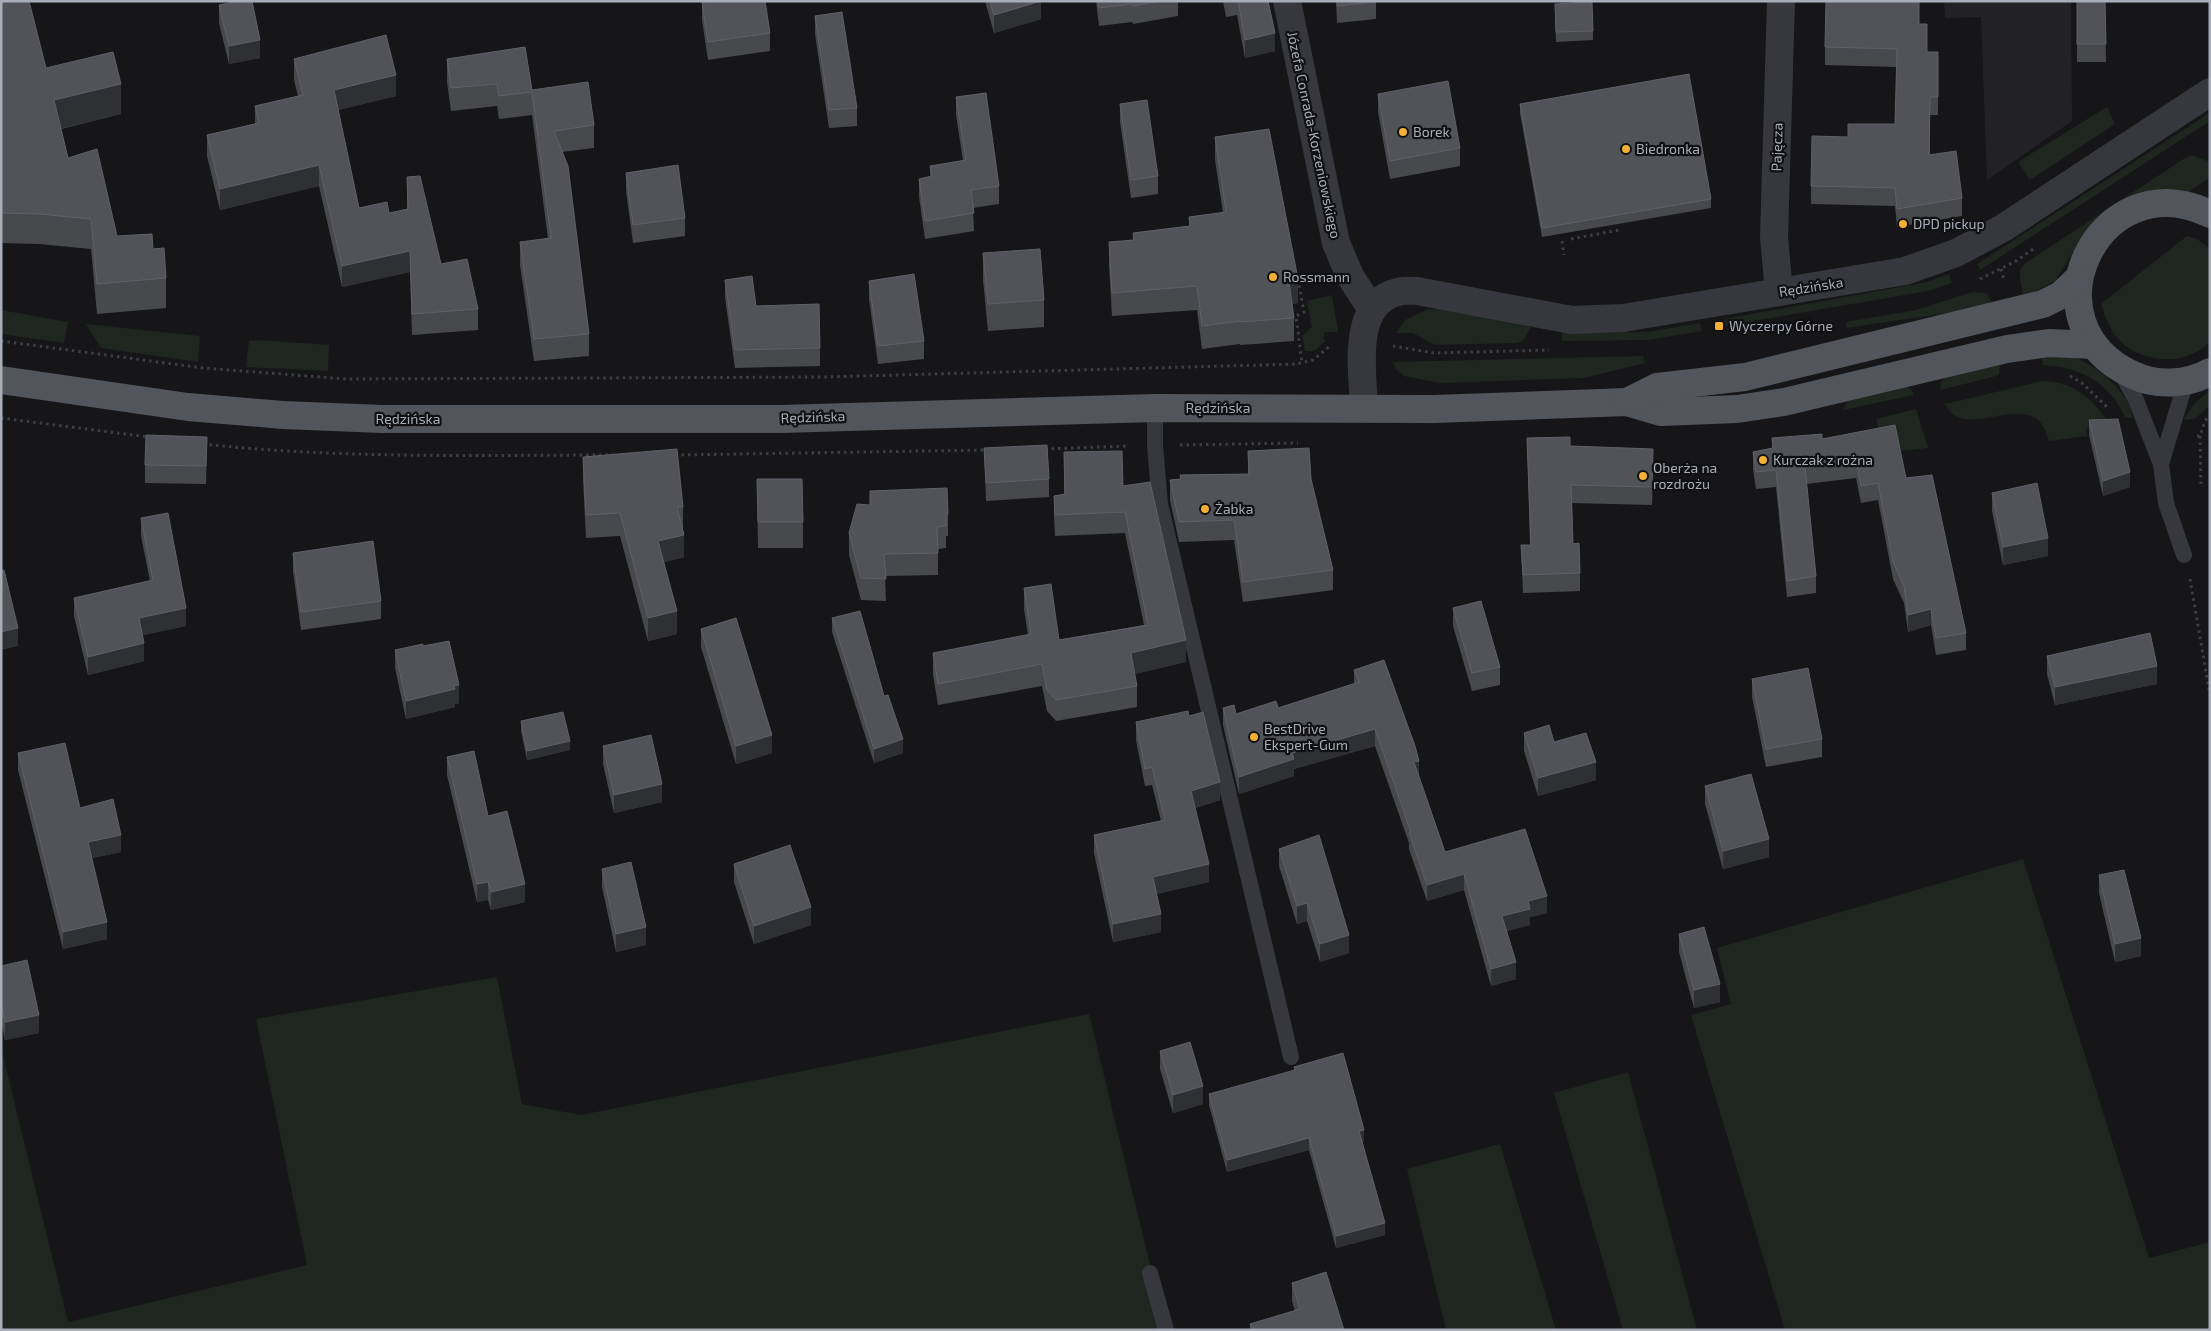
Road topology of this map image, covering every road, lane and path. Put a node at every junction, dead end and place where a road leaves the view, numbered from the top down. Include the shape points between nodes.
1 (1287, 1) edge
2 (1781, 1) edge
3 (2210, 92) edge
4 (2210, 190) edge
5 (2183, 204) junction
6 (2210, 214) edge
7 (1619, 230) dead end
8 (1571, 239) dead end
9 (1562, 241) dead end
10 (1564, 255) dead end
11 (1297, 275) edge
12 (2078, 279) junction
13 (1779, 292) junction
14 (1372, 310) junction
15 (1, 341) edge
16 (1330, 346) dead end
17 (2094, 346) junction
18 (1302, 363) junction
19 (2119, 369) junction
20 (2063, 374) dead end
21 (2198, 376) edge
22 (1, 380) edge
23 (1627, 402) junction
24 (1155, 408) junction
25 (1364, 408) junction
26 (2112, 415) dead end
27 (2200, 436) dead end
28 (2161, 464) junction
29 (2201, 487) dead end
30 (2184, 555) joint
31 (2210, 695) edge
32 (1291, 1057) dead end
33 (1150, 1273) dead end
34 (1166, 1330) edge

1 - 14 street, Józefa Conrada-Korzeniowskiego via 1336,243 1350,276
2 - 13 street, Pajęcza via 1774,237
3 - 13 street, Rędzińska via 2003,228 1962,250 1905,271
4 - 5 main road
5 - 6 main road
5 - 12 main road via 2162,203 2142,207 2107,226 2090,247
7 - 8 path
9 - 10 path
11 - 18 path via 1304,312 1296,316
12 - 17 main road via 2080,314
12 - 23 main road, Rędzińska via 2061,295 2043,304 1745,377 1657,387
13 - 14 street, Rędzińska via 1615,318 1572,320 1417,291 1398,292
14 - 25 street via 1363,327
15 - 18 path via 203,368 346,379 824,377
16 - 18 path via 1313,360
17 - 19 main road
17 - 23 main road, Rędzińska via 2049,343 2007,350 1855,387 1737,409 1661,412
19 - 21 main road via 2163,383
19 - 28 lane via 2136,400
20 - 26 path via 2082,383
21 - 28 lane
22 - 24 main road, Rędzińska via 188,407 382,419 781,419
23 - 25 main road, Rędzińska via 1434,409
24 - 25 main road, Rędzińska
24 - 32 lane via 1160,504
27 - 29 path
28 - 30 lane via 2166,503
30 - 31 path
33 - 34 lane

